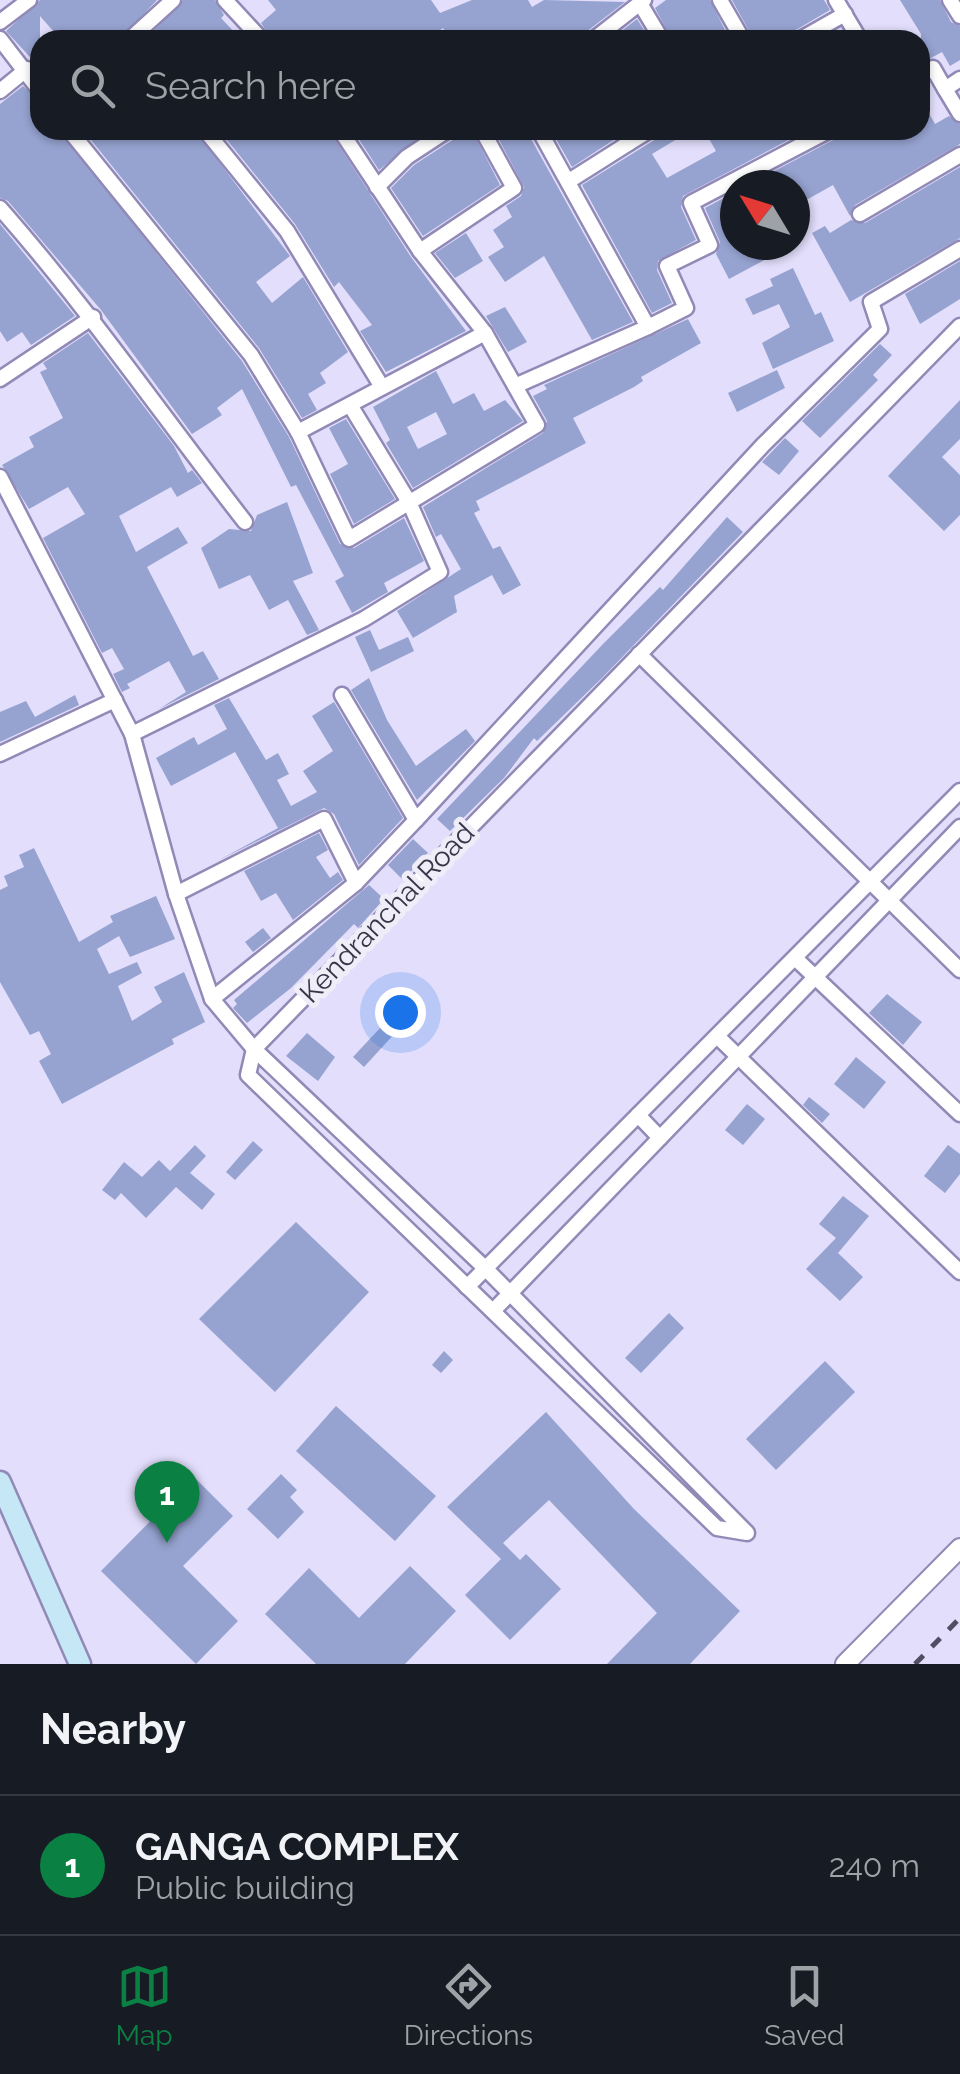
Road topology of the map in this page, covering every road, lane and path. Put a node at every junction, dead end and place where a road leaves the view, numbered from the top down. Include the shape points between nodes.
1 (30, 0) edge
2 (146, 0) edge
3 (173, 0) edge
4 (225, 0) edge
5 (720, 0) edge
6 (836, 0) edge
7 (950, 0) edge
8 (642, 3) edge
9 (158, 13) junction
10 (845, 14) junction
11 (960, 16) edge
12 (0, 22) edge
13 (140, 30) edge
14 (253, 30) edge
15 (606, 30) edge
16 (657, 30) edge
17 (737, 30) edge
18 (817, 30) edge
19 (854, 30) edge
20 (0, 39) edge
21 (26, 70) junction
22 (930, 70) edge
23 (30, 76) edge
24 (960, 79) edge
25 (945, 88) junction
26 (0, 91) edge
27 (960, 114) edge
28 (78, 140) edge
29 (213, 140) edge
30 (346, 140) edge
31 (433, 140) edge
32 (488, 140) edge
33 (545, 140) edge
34 (620, 140) edge
35 (811, 140) edge
36 (960, 155) edge
37 (569, 181) junction
38 (377, 187) junction
39 (0, 208) edge
40 (860, 214) dead end
41 (960, 248) edge
42 (420, 250) junction
43 (93, 317) junction
44 (960, 326) edge
45 (648, 327) junction
46 (485, 333) junction
47 (0, 379) edge
48 (515, 386) junction
49 (382, 387) junction
50 (350, 405) junction
51 (298, 432) junction
52 (0, 478) edge
53 (409, 502) junction
54 (245, 522) dead end
55 (639, 654) junction
56 (342, 695) dead end
57 (115, 700) junction
58 (132, 734) junction
59 (0, 754) edge
60 (960, 791) edge
61 (947, 804) junction
62 (960, 816) edge
63 (416, 820) junction
64 (960, 828) edge
65 (356, 883) junction
66 (868, 883) junction
67 (176, 894) junction
68 (887, 900) junction
69 (794, 958) junction
70 (960, 970) edge
71 (814, 976) junction
72 (212, 998) junction
73 (717, 1036) junction
74 (254, 1049) junction
75 (740, 1055) junction
76 (960, 1114) edge
77 (638, 1115) junction
78 (660, 1138) junction
79 (486, 1269) junction
80 (960, 1272) edge
81 (468, 1287) junction
82 (510, 1294) junction
83 (492, 1310) junction
84 (0, 1482) edge
85 (0, 1514) edge
86 (960, 1548) edge
87 (66, 1664) edge
88 (80, 1664) edge
89 (845, 1664) edge

1 - 12 street
2 - 9 street
3 - 9 street
4 - 14 street
5 - 17 street
6 - 10 street
7 - 11 street
8 - 15 street
8 - 16 street
9 - 13 street
10 - 18 street
10 - 19 street
20 - 21 street
21 - 23 street
21 - 26 street
22 - 25 street
24 - 25 street
25 - 27 street
28 - 51 street via 250,355
29 - 49 street via 287,231
30 - 38 street
31 - 38 street
32 - 42 street via 514,188
33 - 37 street
34 - 37 street
35 - 45 street via 691,203 710,245 667,266 686,308
36 - 40 street
37 - 45 street
38 - 42 street
39 - 43 street
41 - 63 street via 871,302 880,329 763,445
42 - 46 street
43 - 47 street
43 - 54 street
44 - 55 street, Kendranchal Road
45 - 48 street
46 - 48 street
46 - 49 street
48 - 53 street via 537,426
49 - 50 street
50 - 51 street
50 - 53 street
51 - 53 street via 349,539
52 - 57 street
53 - 58 street via 440,572 364,619
55 - 66 street
55 - 74 street, Kendranchal Road
56 - 63 street
57 - 58 street
57 - 59 street
58 - 67 street
60 - 61 street
61 - 62 street
61 - 66 street
63 - 65 street
64 - 68 street
65 - 67 street via 324,819
65 - 72 street
66 - 68 street
66 - 69 street
67 - 72 street
68 - 70 street
68 - 71 street
69 - 71 street
69 - 73 street
71 - 75 street
71 - 76 street
72 - 74 street
73 - 75 street
73 - 77 street
74 - 79 street
74 - 81 street via 248,1075
75 - 78 street
75 - 80 street
77 - 78 street
77 - 79 street
78 - 82 street
79 - 81 street
79 - 82 street
81 - 83 street
82 - 83 street
82 - 83 street via 747,1533 717,1528
84 - 88 main road
85 - 87 main road
86 - 89 street

